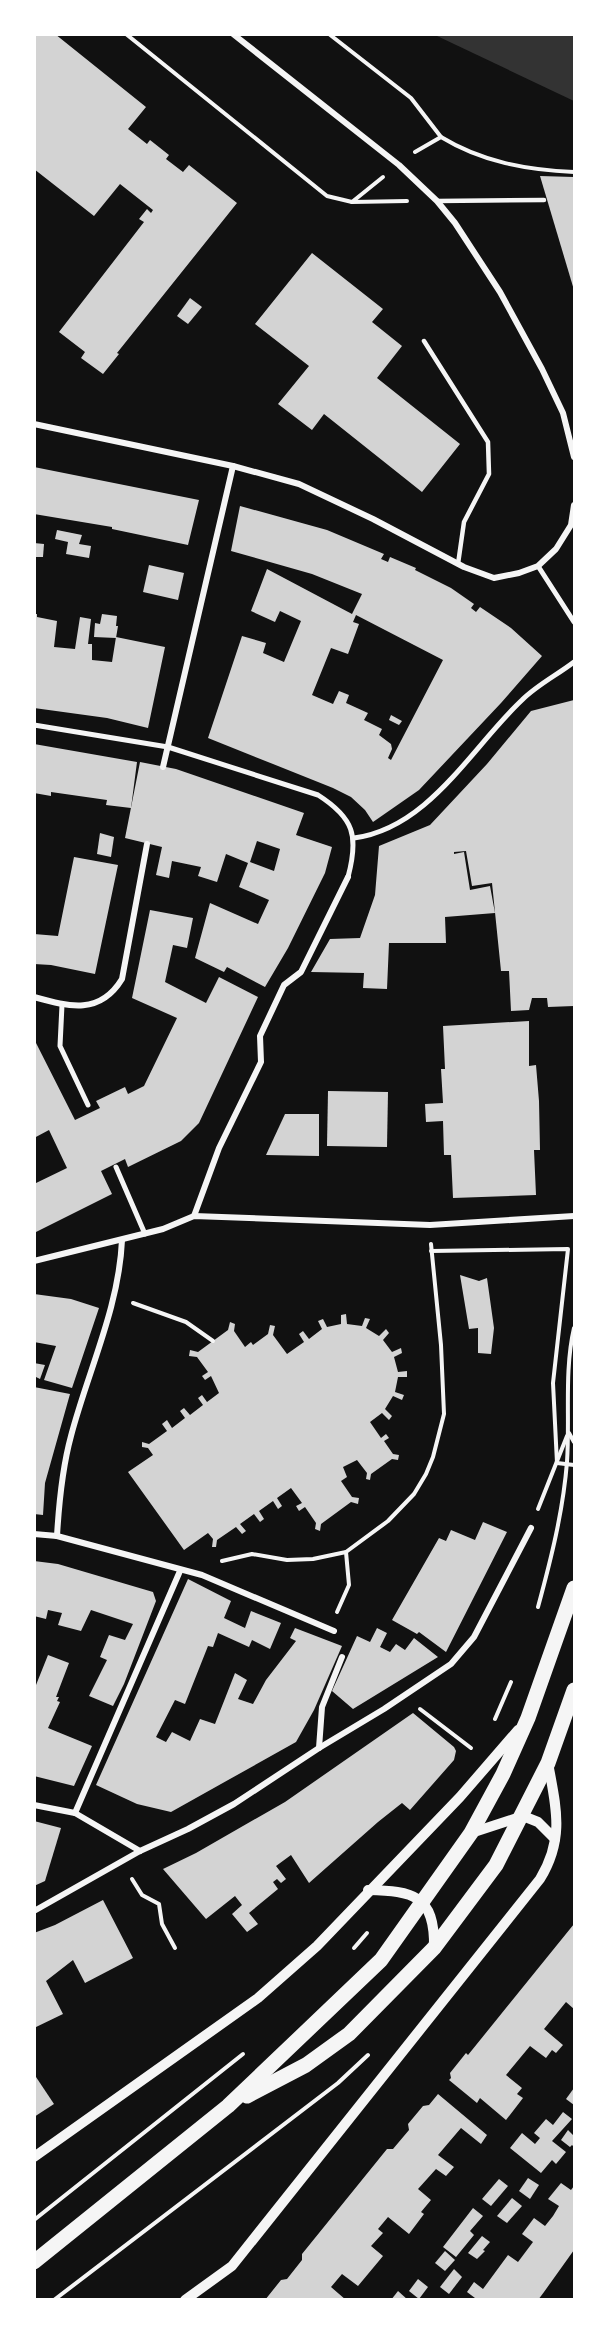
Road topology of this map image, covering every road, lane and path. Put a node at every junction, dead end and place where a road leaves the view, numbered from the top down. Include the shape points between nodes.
1 (126, 34) edge
2 (233, 34) edge
3 (329, 34) edge
4 (441, 137) junction
5 (399, 165) junction
6 (574, 172) edge
7 (544, 200) dead end
8 (437, 201) junction
9 (352, 202) junction
10 (424, 341) dead end
11 (34, 424) edge
12 (574, 457) edge
13 (233, 466) junction
14 (574, 505) edge
15 (458, 564) junction
16 (538, 566) junction
17 (574, 622) edge
18 (574, 662) edge
19 (34, 724) edge
20 (168, 747) junction
21 (163, 767) dead end
22 (354, 838) junction
23 (147, 844) dead end
24 (348, 877) joint
25 (34, 998) edge
26 (62, 1005) junction
27 (88, 1105) dead end
28 (116, 1167) dead end
29 (194, 1216) junction
30 (574, 1216) edge
31 (145, 1234) junction
32 (122, 1240) junction
33 (574, 1244) edge
34 (568, 1249) junction
35 (34, 1261) edge
36 (129, 1302) dead end
37 (574, 1328) edge
38 (213, 1341) dead end
39 (569, 1432) junction
40 (574, 1442) edge
41 (557, 1463) junction
42 (567, 1464) junction
43 (574, 1465) edge
44 (531, 1528) joint
45 (34, 1534) edge
46 (57, 1536) junction
47 (346, 1552) junction
48 (180, 1570) junction
49 (202, 1575) junction
50 (574, 1588) edge
51 (537, 1612) dead end
52 (331, 1630) joint
53 (342, 1657) dead end
54 (514, 1675) dead end
55 (574, 1690) edge
56 (403, 1696) junction
57 (528, 1718) junction
58 (491, 1727) dead end
59 (319, 1748) junction
60 (480, 1754) dead end
61 (548, 1763) junction
62 (34, 1805) edge
63 (75, 1813) junction
64 (523, 1816) junction
65 (471, 1833) junction
66 (555, 1839) junction
67 (140, 1851) junction
68 (122, 1862) junction
69 (369, 1890) junction
70 (424, 1902) junction
71 (34, 1911) edge
72 (175, 1948) dead end
73 (434, 1948) junction
74 (228, 2106) junction
75 (34, 2157) edge
76 (34, 2262) edge
77 (185, 2300) edge

1 - 9 path via 327,196
2 - 5 street
3 - 4 path via 411,98
4 - 5 path via 420,147
4 - 6 path via 483,158
5 - 8 street
5 - 9 path
7 - 8 lane
8 - 9 path
8 - 12 street via 456,223 500,292 542,369 562,413
10 - 15 lane via 488,442 489,474 464,522
11 - 13 street
13 - 15 street via 299,484
13 - 20 street
14 - 16 street via 571,525
15 - 16 street via 494,578
16 - 17 street
18 - 22 street via 523,698 427,803 386,830
19 - 20 street
20 - 21 street
20 - 22 street via 318,795 347,818
22 - 24 street
23 - 26 street via 122,979 104,1000
24 - 29 street via 301,972 284,985 260,1036 261,1062 219,1148
25 - 26 street
26 - 27 street via 60,1046
28 - 31 street
29 - 30 street via 430,1225
29 - 31 street
31 - 32 street
32 - 35 street
32 - 46 street via 114,1298 62,1476
33 - 34 path
34 - 41 path via 553,1383
34 - 47 path via 431,1251 444,1414 433,1457 414,1494 388,1521
36 - 38 path via 186,1322
37 - 39 path via 570,1346
39 - 40 path
39 - 41 path
39 - 42 path
41 - 42 path
41 - 44 path
42 - 43 path
42 - 51 path via 555,1546
44 - 56 street via 474,1637 451,1664
45 - 46 street
46 - 48 street
47 - 49 path via 287,1560 252,1554 220,1561
47 - 52 path via 349,1585
48 - 49 street
48 - 63 street
49 - 52 street
50 - 57 main road
53 - 59 street via 322,1707
54 - 58 path
55 - 61 main road
56 - 59 street
56 - 60 path
57 - 65 main road
57 - 69 street via 460,1797
59 - 67 street via 234,1804
61 - 64 main road
61 - 66 street via 556,1811
62 - 63 street
63 - 67 street
64 - 65 street
64 - 66 street via 538,1821
64 - 73 main road via 496,1865
65 - 70 main road
66 - 77 street via 552,1860 540,1879 232,2266
67 - 68 street
68 - 71 street
68 - 72 path via 142,1895 159,1904 162,1924
69 - 70 street via 400,1890
69 - 75 street via 317,1946 258,1998
70 - 73 street via 433,1924
70 - 74 main road via 381,1960
73 - 74 main road via 349,2034 306,2065
74 - 76 main road

